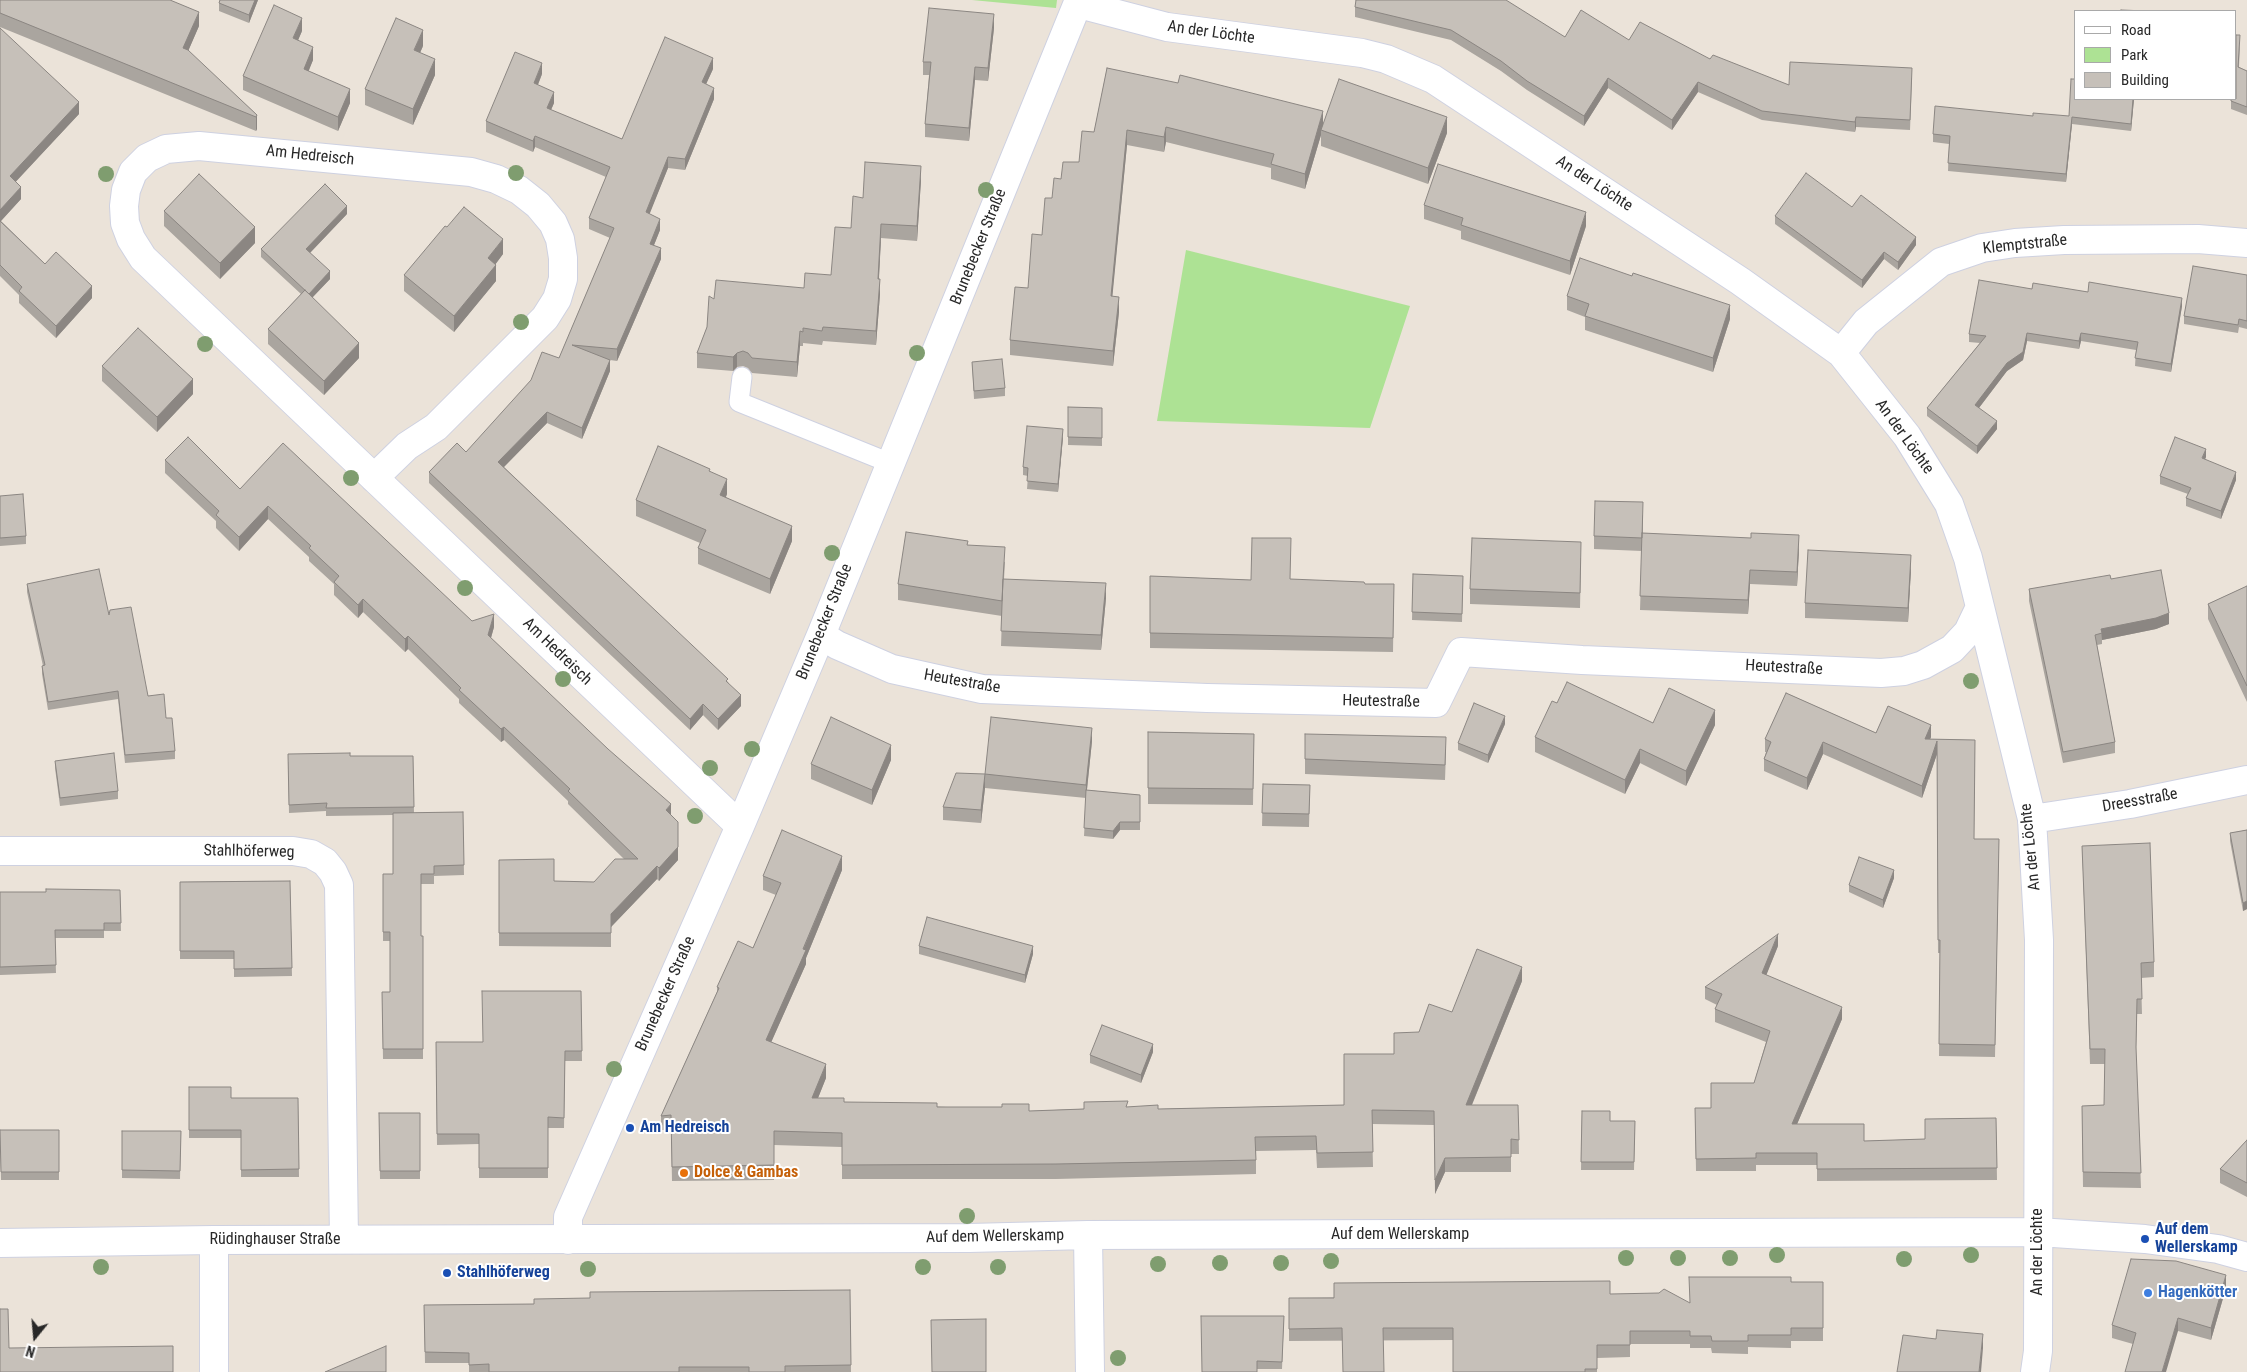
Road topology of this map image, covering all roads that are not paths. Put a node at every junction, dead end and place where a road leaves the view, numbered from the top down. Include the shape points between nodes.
1 (1079, 2) edge
2 (2247, 243) edge
3 (1840, 353) junction
4 (742, 377) dead end
5 (890, 463) junction
6 (374, 478) junction
7 (1980, 607) junction
8 (821, 635) junction
9 (2247, 780) edge
10 (2032, 819) junction
11 (740, 826) junction
12 (0, 851) edge
13 (2038, 1232) junction
14 (1088, 1235) junction
15 (344, 1239) junction
16 (214, 1240) junction
17 (559, 1240) junction
18 (0, 1243) edge
19 (2247, 1257) edge
20 (214, 1372) edge
21 (1090, 1372) edge
22 (2036, 1372) edge

1 - 3 street, An der Löchte via 1167,27 1362,53 1386,59 1433,79 1740,280
1 - 5 street, Brunebecker Straße
2 - 3 street, Klemptstraße via 2064,240 1982,248 1941,262 1866,322
3 - 7 street, An der Löchte via 1907,436 1949,504
4 - 5 lane via 739,402
5 - 8 street, Brunebecker Straße
6 - 6 street, Am Hedreisch via 143,258 131,240 124,206 133,172 146,158 166,149 199,146 471,172 519,190 553,223 560,239 563,278 557,299 545,318 436,427 407,446
6 - 11 street, Am Hedreisch
7 - 8 street, Heutestraße via 1968,632 1952,649 1904,671 1881,673 1461,652 1436,703 982,689 892,669
7 - 10 street, An der Löchte
8 - 11 street, Brunebecker Straße
9 - 10 street, Dreesstraße via 2130,804
10 - 13 street, An der Löchte via 2039,940
11 - 17 street, Brunebecker Straße
12 - 15 street, Stahlhöferweg via 293,851 311,854 333,872 339,885
13 - 14 street, Auf dem Wellerskamp
13 - 19 street, Auf dem Wellerskamp via 2145,1239 2218,1249
13 - 22 street, An der Löchte
14 - 17 street, Auf dem Wellerskamp
14 - 21 street
15 - 16 street, Rüdinghauser Straße
15 - 17 street, Rüdinghauser Straße
16 - 18 street, Rüdinghauser Straße
16 - 20 street

